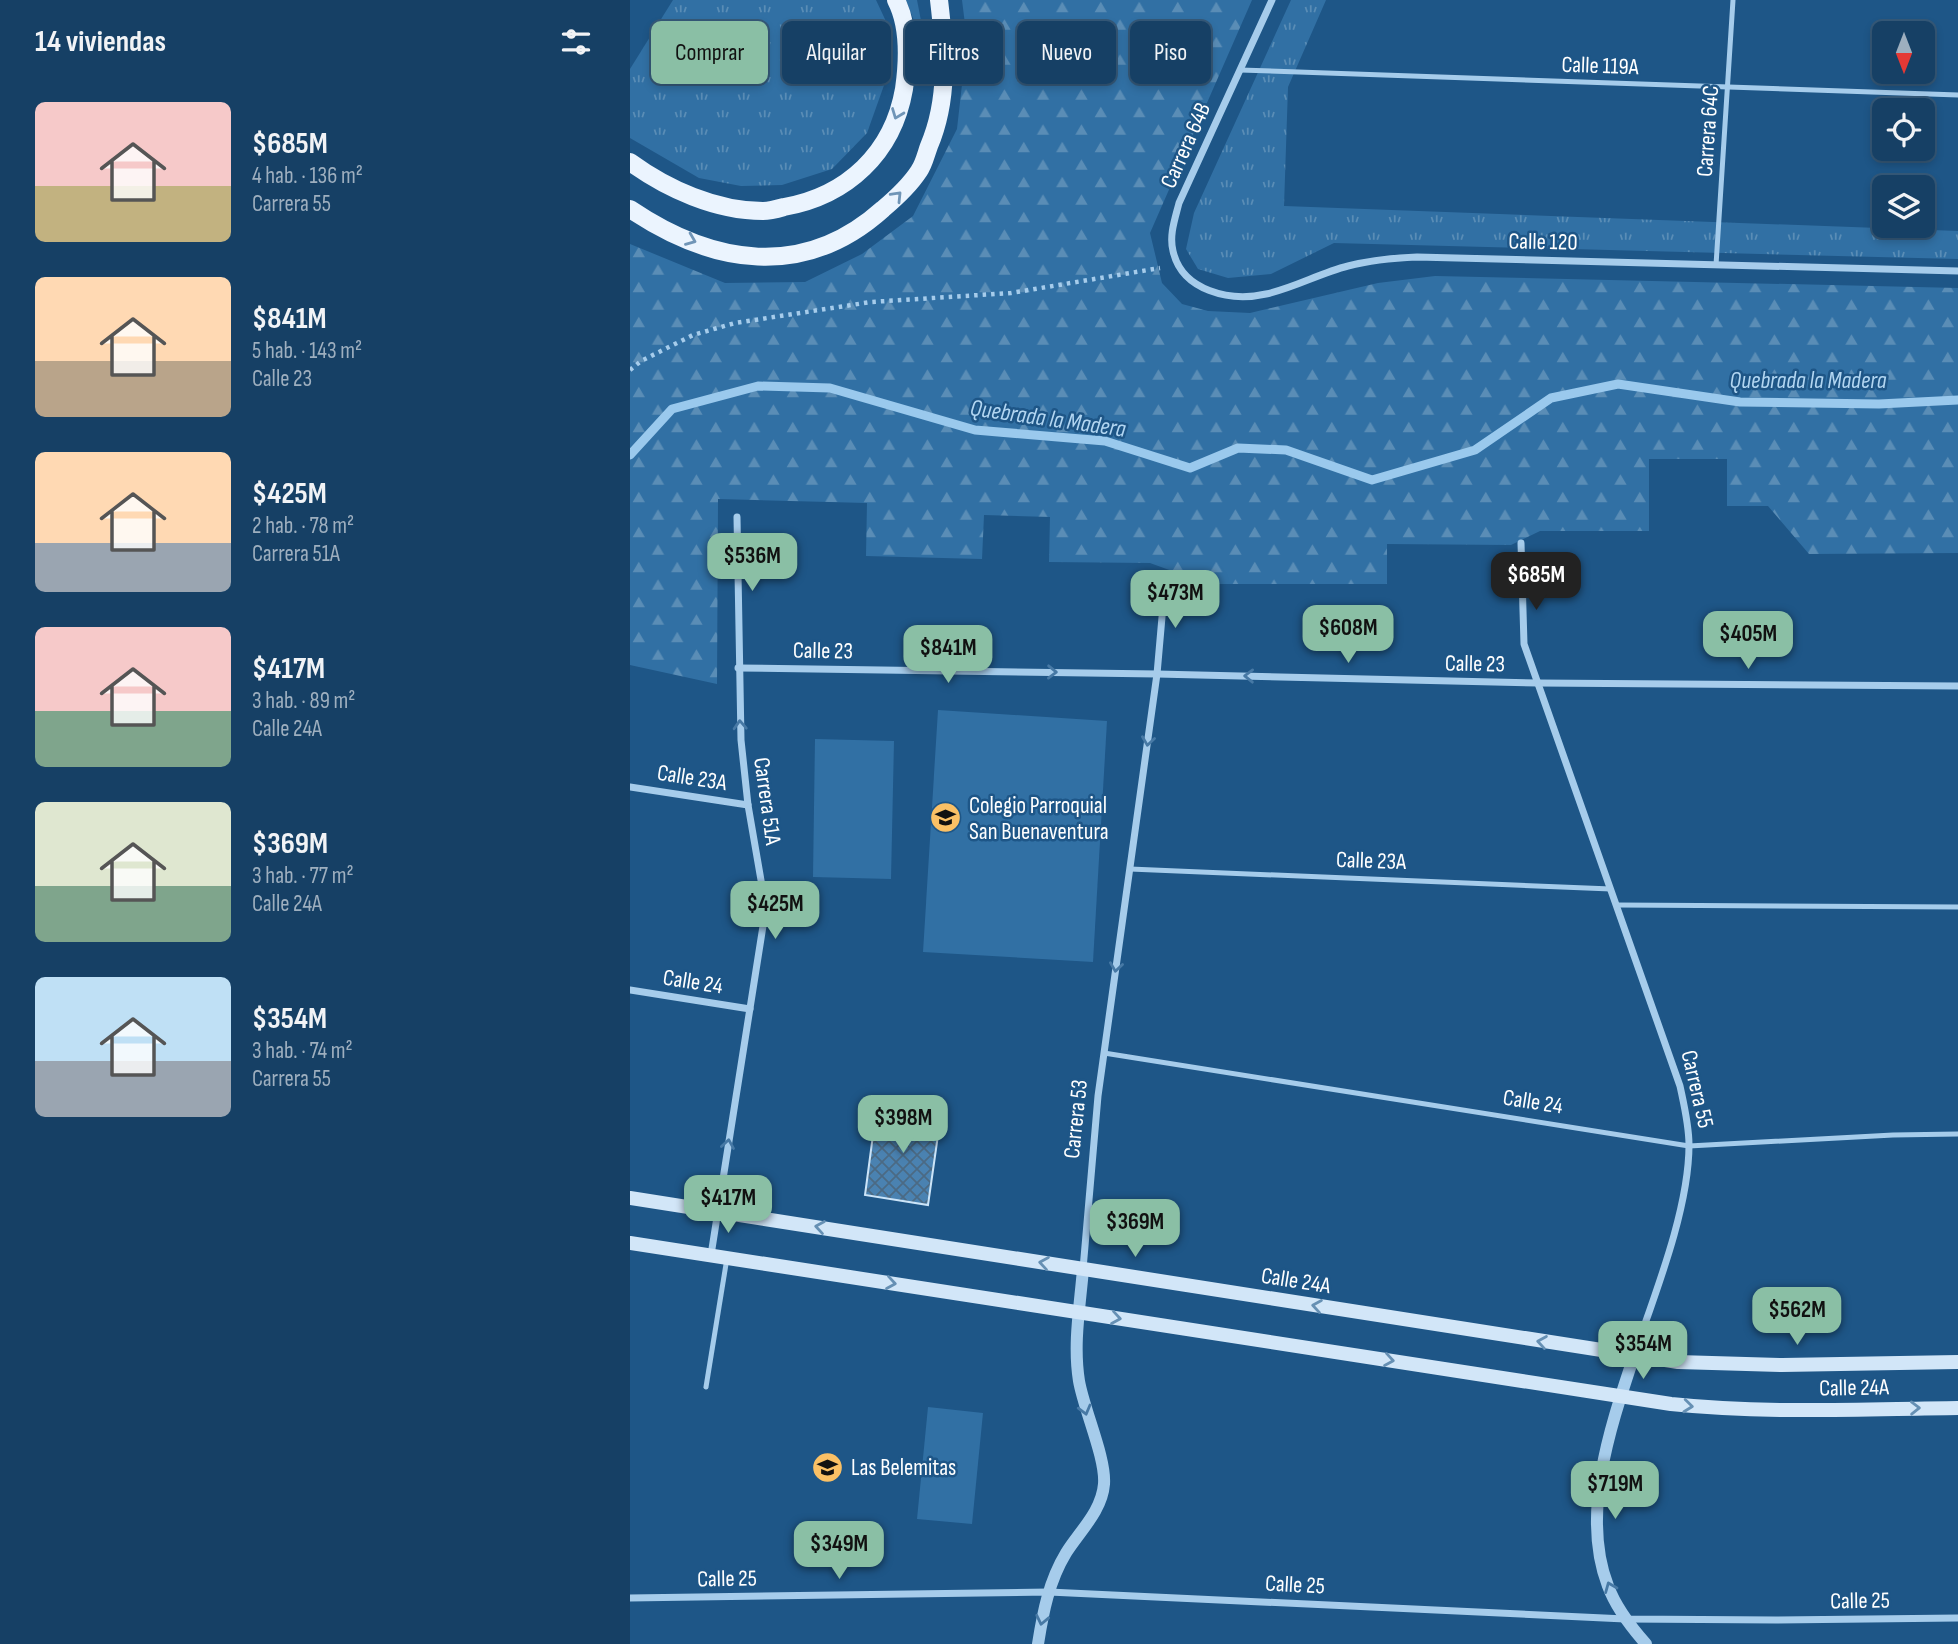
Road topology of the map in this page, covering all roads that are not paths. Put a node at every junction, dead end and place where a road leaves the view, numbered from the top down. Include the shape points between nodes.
1 (895, 0) edge
2 (939, 0) edge
3 (1272, 0) edge
4 (1733, 0) edge
5 (1240, 71) junction
6 (1728, 87) junction
7 (1958, 95) edge
8 (630, 162) edge
9 (630, 209) edge
10 (1716, 265) junction
11 (1180, 268) joint
12 (1958, 271) edge
13 (737, 517) dead end
14 (1521, 543) dead end
15 (1165, 583) dead end
16 (738, 668) junction
17 (1157, 674) junction
18 (1538, 683) junction
19 (1958, 686) edge
20 (630, 787) edge
21 (748, 805) junction
22 (1130, 869) junction
23 (1611, 889) junction
24 (1617, 905) junction
25 (1958, 907) edge
26 (630, 990) edge
27 (750, 1009) junction
28 (1104, 1053) junction
29 (1958, 1134) edge
30 (1689, 1146) junction
31 (630, 1198) edge
32 (718, 1211) junction
33 (630, 1243) edge
34 (711, 1255) junction
35 (727, 1258) junction
36 (1083, 1269) junction
37 (1079, 1312) junction
38 (1634, 1356) junction
39 (1958, 1362) edge
40 (706, 1387) dead end
41 (1620, 1396) junction
42 (1958, 1408) edge
43 (1049, 1592) junction
44 (630, 1598) edge
45 (1958, 1618) edge
46 (1625, 1619) junction
47 (1038, 1644) edge
48 (1646, 1644) edge

1 -> 8 main road via 905,30 907,69 902,102 888,139 866,168 834,191 801,204 763,211 717,205 668,186
9 -> 2 main road via 718,251 753,257 792,257 832,244 865,225 920,170 934,134 943,102 945,45
3 - 5 street, Carrera 64B
4 - 6 lane, Carrera 64C
5 - 6 lane, Calle 119A
5 - 11 street, Carrera 64B via 1179,203 1172,231
6 - 7 lane, Calle 119A
6 - 10 lane, Carrera 64C
10 - 11 street, Calle 120 via 1382,259 1265,295 1237,297 1209,292
10 - 12 street, Calle 120
13 - 16 street, Carrera 51A
14 - 18 street, Carrera 55 via 1524,644
15 - 17 street, Carrera 53
16 -> 17 street, Calle 23
21 -> 16 street, Carrera 51A
18 -> 17 street, Calle 23
17 -> 22 street, Carrera 53
18 - 19 street, Calle 23
18 - 23 street, Carrera 55
20 - 21 street, Calle 23A
21 - 27 street, Carrera 51A via 764,906
22 - 23 lane, Calle 23A
22 -> 28 street, Carrera 53
23 - 24 street, Carrera 55
24 - 25 lane
24 - 30 street, Carrera 55 via 1680,1086
26 - 27 street, Calle 24
32 -> 27 street, Carrera 51A
28 - 30 lane, Calle 24
28 - 36 street, Carrera 53
29 - 30 lane, Calle 24
30 - 38 street, Carrera 55 via 1684,1196
31 - 32 main road, Calle 24A
32 - 34 street, Carrera 51A
36 -> 32 main road, Calle 24A
33 - 34 main road, Calle 24A
34 - 35 main road, Calle 24A
35 -> 37 main road, Calle 24A
35 - 40 lane
36 - 37 street, Carrera 53
38 -> 36 main road, Calle 24A
37 -> 41 main road, Calle 24A
37 -> 43 street, Carrera 53 via 1079,1378 1104,1484 1095,1511 1066,1554
38 - 39 main road, Calle 24A via 1738,1364
38 - 41 street, Carrera 55
41 -> 42 main road, Calle 24A via 1754,1410
46 -> 41 street, Carrera 55 via 1608,1586 1598,1534 1605,1450
43 - 44 street, Calle 25
43 - 46 street, Calle 25
43 -> 47 street, Carrera 53
45 - 46 street, Calle 25
46 - 48 street, Carrera 55

